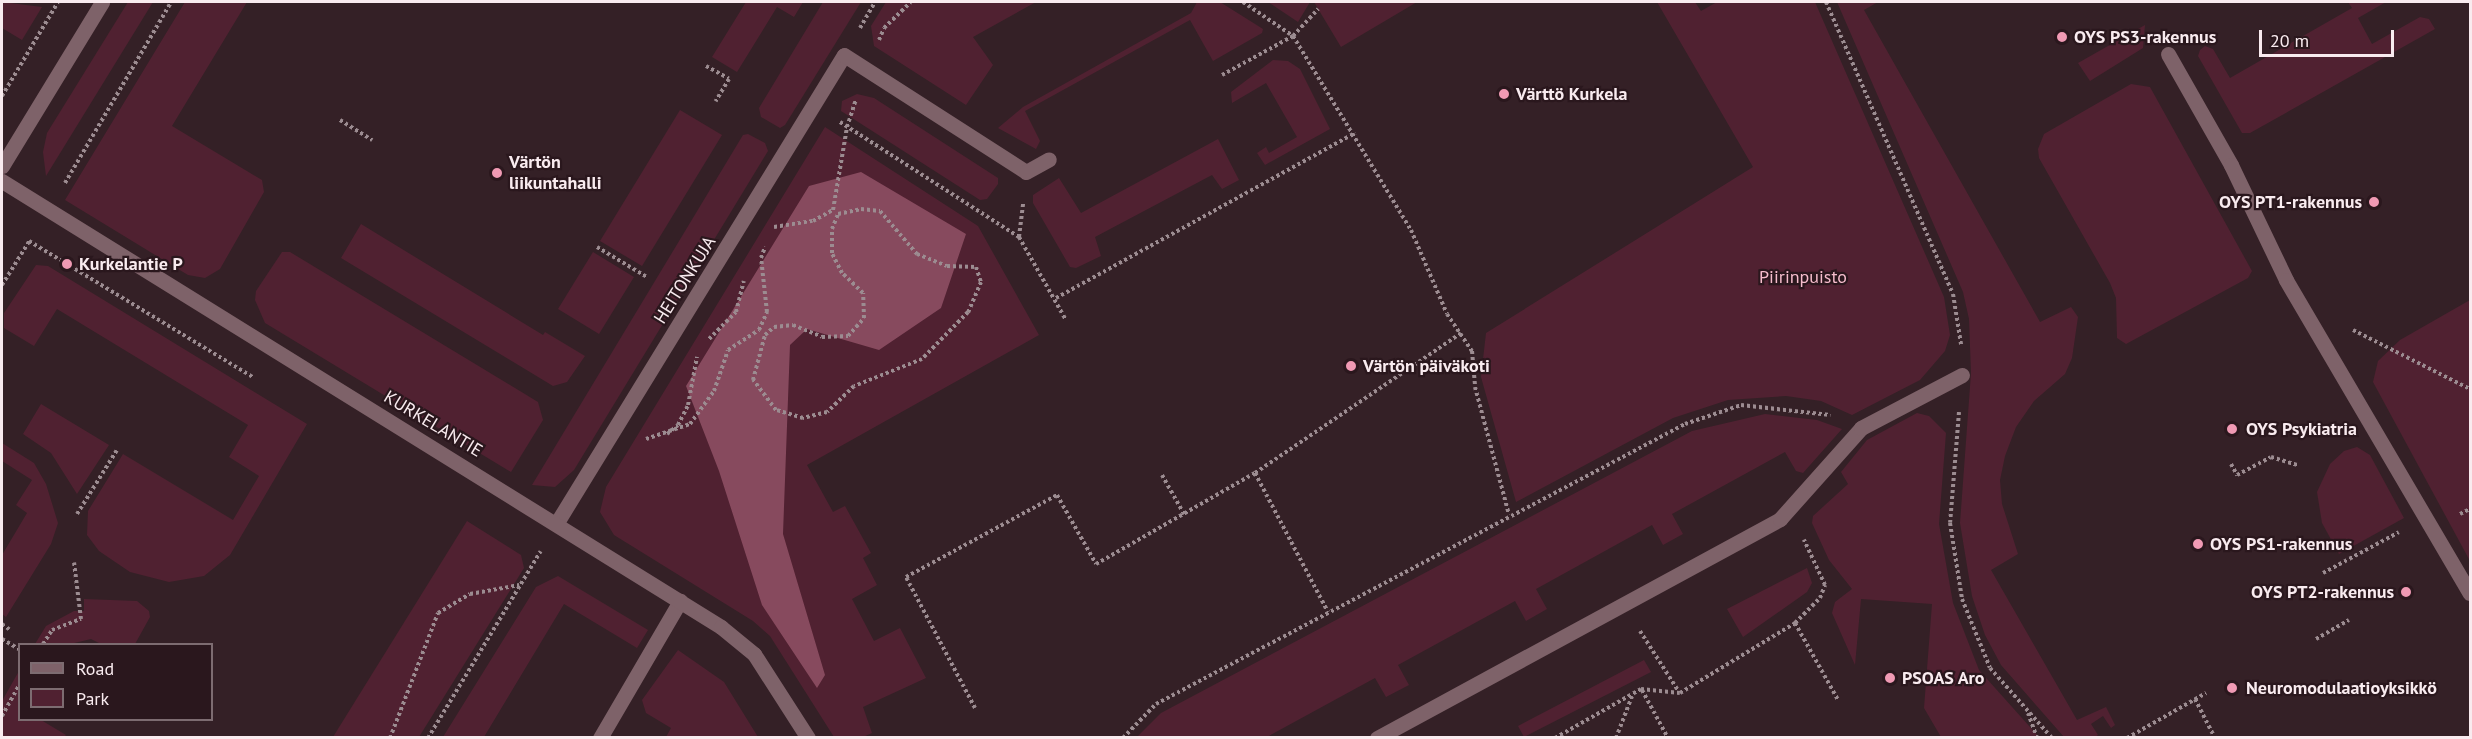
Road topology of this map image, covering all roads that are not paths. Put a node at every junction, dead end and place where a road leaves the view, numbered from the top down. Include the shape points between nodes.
1 (102, 2) edge
2 (2168, 54) dead end
3 (1049, 159) dead end
4 (2, 166) edge
5 (2, 181) edge
6 (1962, 375) dead end
7 (556, 524) junction
8 (2470, 593) edge
9 (680, 601) junction
10 (600, 738) edge
11 (808, 738) edge
12 (1377, 738) edge

1 - 4 street
2 - 8 street via 2231,165 2286,280
3 - 7 street, HEITONKUJA via 1026,172 844,55
5 - 7 street, KURKELANTIE
6 - 12 street via 1861,428 1780,519
7 - 9 street, KURKELANTIE
9 - 10 street
9 - 11 street, KURKELANTIE via 754,654

